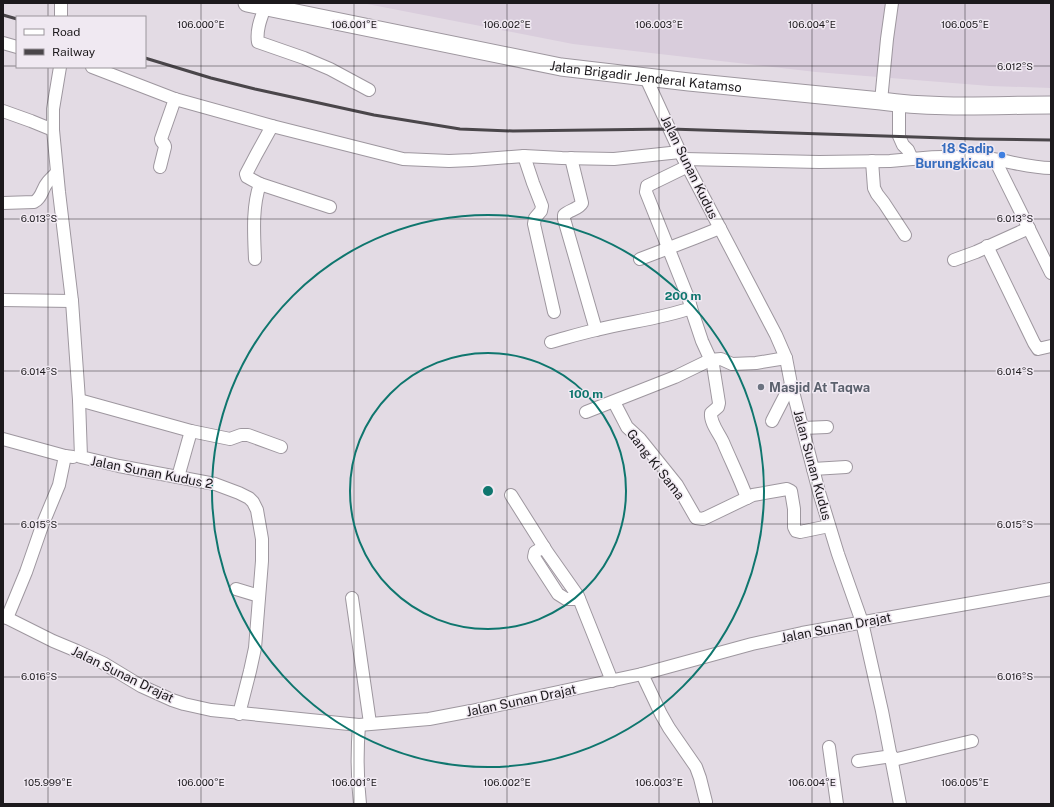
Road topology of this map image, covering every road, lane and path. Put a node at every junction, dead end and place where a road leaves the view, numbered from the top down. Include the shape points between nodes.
1 (61, 3) edge
2 (247, 3) edge
3 (892, 3) edge
4 (265, 7) junction
5 (61, 16) edge
6 (3, 43) edge
7 (16, 47) edge
8 (60, 68) edge
9 (95, 68) edge
10 (646, 78) junction
11 (369, 90) dead end
12 (175, 99) junction
13 (881, 101) junction
14 (899, 104) junction
15 (1051, 105) edge
16 (3, 111) edge
17 (272, 126) junction
18 (52, 130) junction
19 (524, 156) junction
20 (571, 158) junction
21 (684, 159) junction
22 (912, 159) junction
23 (995, 160) junction
24 (872, 161) junction
25 (160, 167) dead end
26 (1051, 168) edge
27 (57, 172) junction
28 (260, 184) junction
29 (3, 203) edge
30 (330, 207) dead end
31 (720, 228) junction
32 (1028, 228) junction
33 (905, 235) dead end
34 (987, 246) junction
35 (669, 248) junction
36 (255, 258) dead end
37 (640, 258) dead end
38 (954, 260) dead end
39 (1051, 273) edge
40 (3, 300) edge
41 (72, 301) junction
42 (691, 308) junction
43 (554, 312) dead end
44 (596, 330) junction
45 (551, 342) dead end
46 (1051, 346) edge
47 (786, 358) junction
48 (710, 360) junction
49 (791, 384) junction
50 (78, 400) junction
51 (614, 402) junction
52 (586, 412) dead end
53 (772, 421) dead end
54 (827, 427) dead end
55 (803, 428) junction
56 (191, 430) junction
57 (3, 439) edge
58 (281, 447) dead end
59 (65, 456) junction
60 (80, 457) junction
61 (846, 467) dead end
62 (813, 468) junction
63 (178, 477) junction
64 (511, 495) dead end
65 (747, 498) junction
66 (829, 526) junction
67 (236, 589) dead end
68 (1051, 589) edge
69 (259, 596) junction
70 (352, 598) dead end
71 (5, 617) edge
72 (862, 622) junction
73 (642, 674) junction
74 (612, 681) junction
75 (239, 714) junction
76 (365, 724) junction
77 (972, 741) dead end
78 (829, 747) dead end
79 (892, 758) junction
80 (858, 761) dead end
81 (706, 802) dead end
82 (360, 804) edge
83 (837, 804) edge
84 (900, 804) edge

1 - 5 street
2 - 4 highway, Jalan Brigadir Jenderal Katamso
3 - 13 street
4 - 10 highway, Jalan Brigadir Jenderal Katamso via 561,67
4 - 11 street via 257,32 258,42 330,69
6 - 7 street
8 - 18 street, Jalan Sunan Kudus 2
9 - 12 street
10 - 13 highway, Jalan Brigadir Jenderal Katamso
10 - 21 street, Jalan Sunan Kudus
12 - 17 street
12 - 25 street via 161,139 165,147
13 - 14 highway, Jalan Brigadir Jenderal Katamso
14 - 15 highway, Jalan Brigadir Jenderal Katamso
14 - 22 street via 899,136
16 - 18 street
17 - 19 street via 403,159 449,161
17 - 28 street via 246,174
18 - 27 street, Jalan Sunan Kudus 2
19 - 20 street
19 - 43 street via 542,206 534,224
20 - 21 street
20 - 44 street via 582,203 581,206 567,211 564,219
21 - 24 street
21 - 31 street, Jalan Sunan Kudus
21 - 35 street via 646,189
22 - 23 street via 943,156
22 - 24 street
23 - 26 street
23 - 32 street
24 - 33 street via 874,188
27 - 29 street via 47,183 40,198 34,202
27 - 41 street, Jalan Sunan Kudus 2
28 - 30 street
28 - 36 street via 255,206
31 - 35 street
31 - 47 street, Jalan Sunan Kudus
32 - 34 street
32 - 39 street
34 - 38 street
34 - 46 street via 1034,343 1038,349
35 - 37 street
35 - 42 street
40 - 41 street
41 - 50 street, Jalan Sunan Kudus 2
42 - 44 street
42 - 48 street
44 - 45 street
47 - 48 street via 732,364 721,359
47 - 49 street, Jalan Sunan Kudus
48 - 51 street
48 - 65 street via 715,374 719,403 711,413 711,418
49 - 53 street
49 - 55 street, Jalan Sunan Kudus
50 - 56 street
50 - 60 street, Jalan Sunan Kudus 2
51 - 52 street
51 - 65 street, Gang Ki Sama via 627,427 640,439 676,485 696,518 703,519
54 - 55 street
55 - 62 street, Jalan Sunan Kudus
56 - 58 street via 230,439 248,435
56 - 63 street
57 - 59 street
59 - 60 street
59 - 71 street via 59,485 26,572
60 - 63 street, Jalan Sunan Kudus 2
61 - 62 street
62 - 66 street, Jalan Sunan Kudus
63 - 69 street, Jalan Sunan Kudus 2 via 215,484 239,493 253,502 262,539
64 - 74 street via 579,598
65 - 66 street, Gang Ki Sama via 760,493 789,490 796,531
66 - 72 street, Jalan Sunan Kudus
67 - 69 street
68 - 72 street, Jalan Sunan Drajat
69 - 75 street, Jalan Sunan Kudus 2 via 250,672
70 - 76 street
71 - 75 street, Jalan Sunan Drajat via 103,663 172,700
72 - 73 street, Jalan Sunan Drajat via 752,644
72 - 79 street, Jalan Sunan Kudus
73 - 74 street, Jalan Sunan Drajat
73 - 81 street via 669,728 696,767
74 - 76 street, Jalan Sunan Drajat via 436,717
75 - 76 street, Jalan Sunan Drajat
76 - 82 street via 357,750
77 - 79 street
78 - 83 street
79 - 80 street
79 - 84 street, Jalan Sunan Kudus

